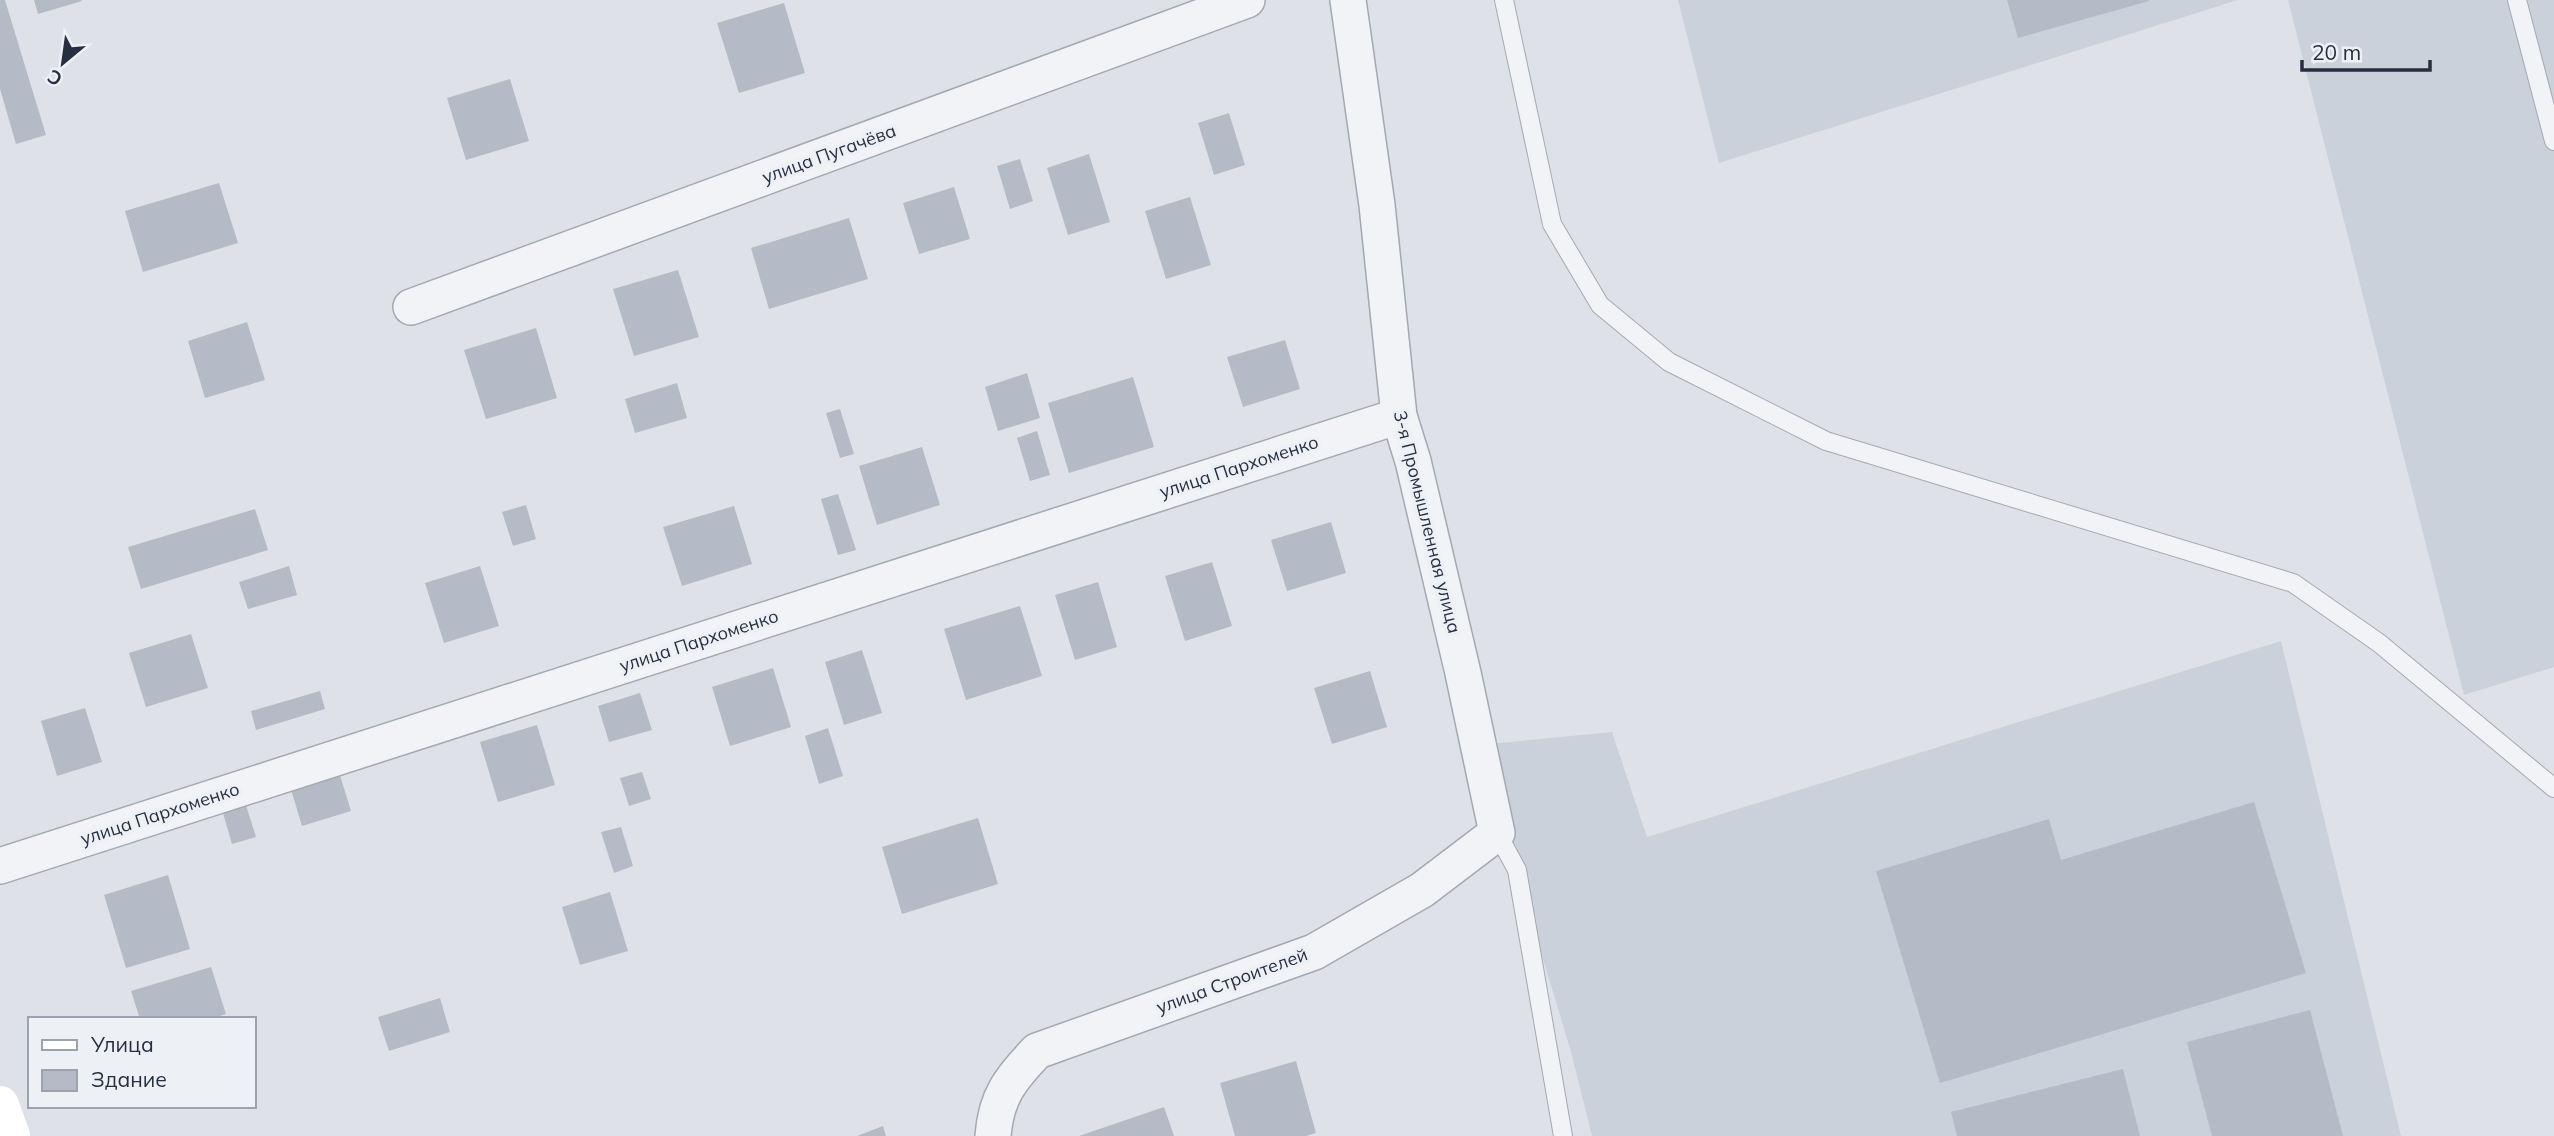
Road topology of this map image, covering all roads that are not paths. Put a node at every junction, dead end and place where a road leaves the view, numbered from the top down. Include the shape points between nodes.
1 (1247, 0) edge
2 (1348, 0) edge
3 (1504, 0) edge
4 (2516, 0) edge
5 (2554, 141) edge
6 (411, 307) dead end
7 (1399, 416) junction
8 (2554, 788) edge
9 (1497, 833) junction
10 (0, 866) edge
11 (0, 1105) edge
12 (11, 1136) edge
13 (993, 1136) edge
14 (1563, 1136) edge

1 - 6 street, улица Пугачёва
2 - 7 street, 3-я Промышленная улица via 1377,205
3 - 8 lane via 1552,224 1600,305 1669,362 1826,442 2293,583 2379,643
4 - 5 lane
7 - 9 street, 3-я Промышленная улица via 1464,673
7 - 10 street, улица Пархоменко
9 - 13 street, улица Строителей via 1422,890 1314,952 1037,1051 1013,1075 995,1109
9 - 14 lane via 1517,870
11 - 12 main road

